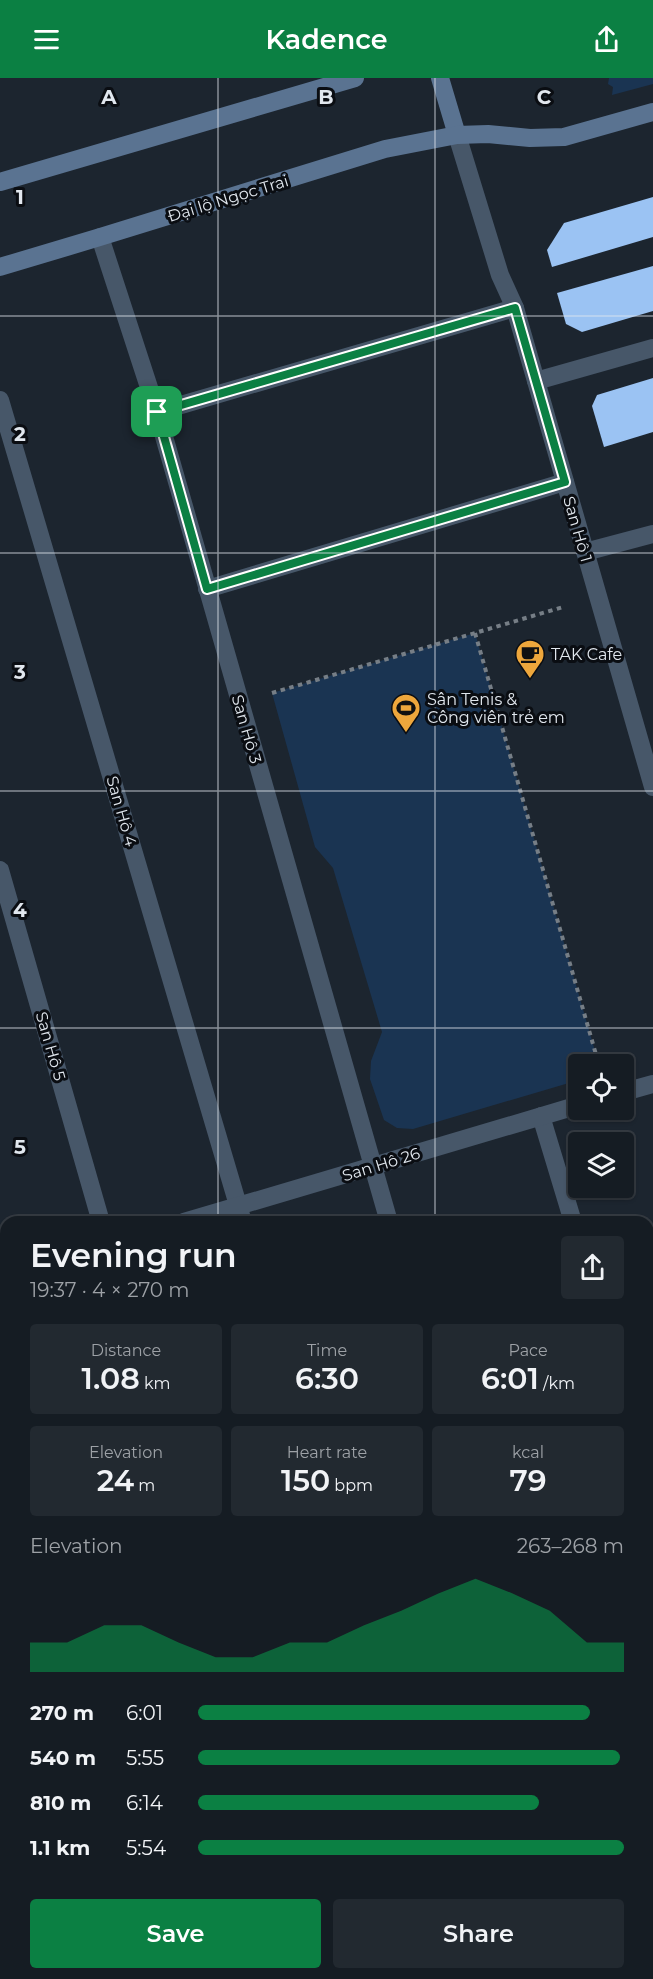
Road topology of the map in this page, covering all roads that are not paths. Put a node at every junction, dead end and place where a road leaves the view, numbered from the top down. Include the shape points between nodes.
1 (355, 78) edge
2 (440, 78) edge
3 (653, 112) edge
4 (457, 135) junction
5 (0, 182) edge
6 (100, 237) junction
7 (0, 267) edge
8 (515, 308) junction
9 (653, 348) edge
10 (536, 381) junction
11 (0, 400) edge
12 (157, 412) junction
13 (7, 450) edge
14 (565, 482) junction
15 (653, 534) edge
16 (585, 552) junction
17 (207, 589) junction
18 (645, 727) edge
19 (653, 788) edge
20 (0, 870) edge
21 (653, 1084) edge
22 (634, 1089) edge
23 (568, 1108) edge
24 (541, 1116) junction
25 (373, 1166) junction
26 (240, 1214) edge
27 (99, 1216) edge
28 (387, 1216) edge
29 (571, 1216) edge

1 - 5 main road
2 - 4 main road
3 - 4 main road, Đại lộ Ngọc Trai via 564,137
4 - 6 main road, Đại lộ Ngọc Trai via 385,149
4 - 8 street, San Hô 1 via 500,275
6 - 7 main road, Đại lộ Ngọc Trai
6 - 12 street, San Hô 3
8 - 10 street, San Hô 1
8 - 12 street
9 - 10 street
10 - 14 street, San Hô 1
11 - 13 street, San Hô 4
12 - 17 street, San Hô 3
13 - 26 street, San Hô 4
14 - 16 street, San Hô 1
14 - 17 street
15 - 16 street
16 - 18 street, San Hô 1
17 - 25 street, San Hô 3
18 - 19 street, San Hô 1
20 - 27 street, San Hô 5
21 - 22 street
23 - 24 street, San Hô 26
24 - 25 street, San Hô 26
24 - 29 street
25 - 26 street, San Hô 26
25 - 28 street, San Hô 3

